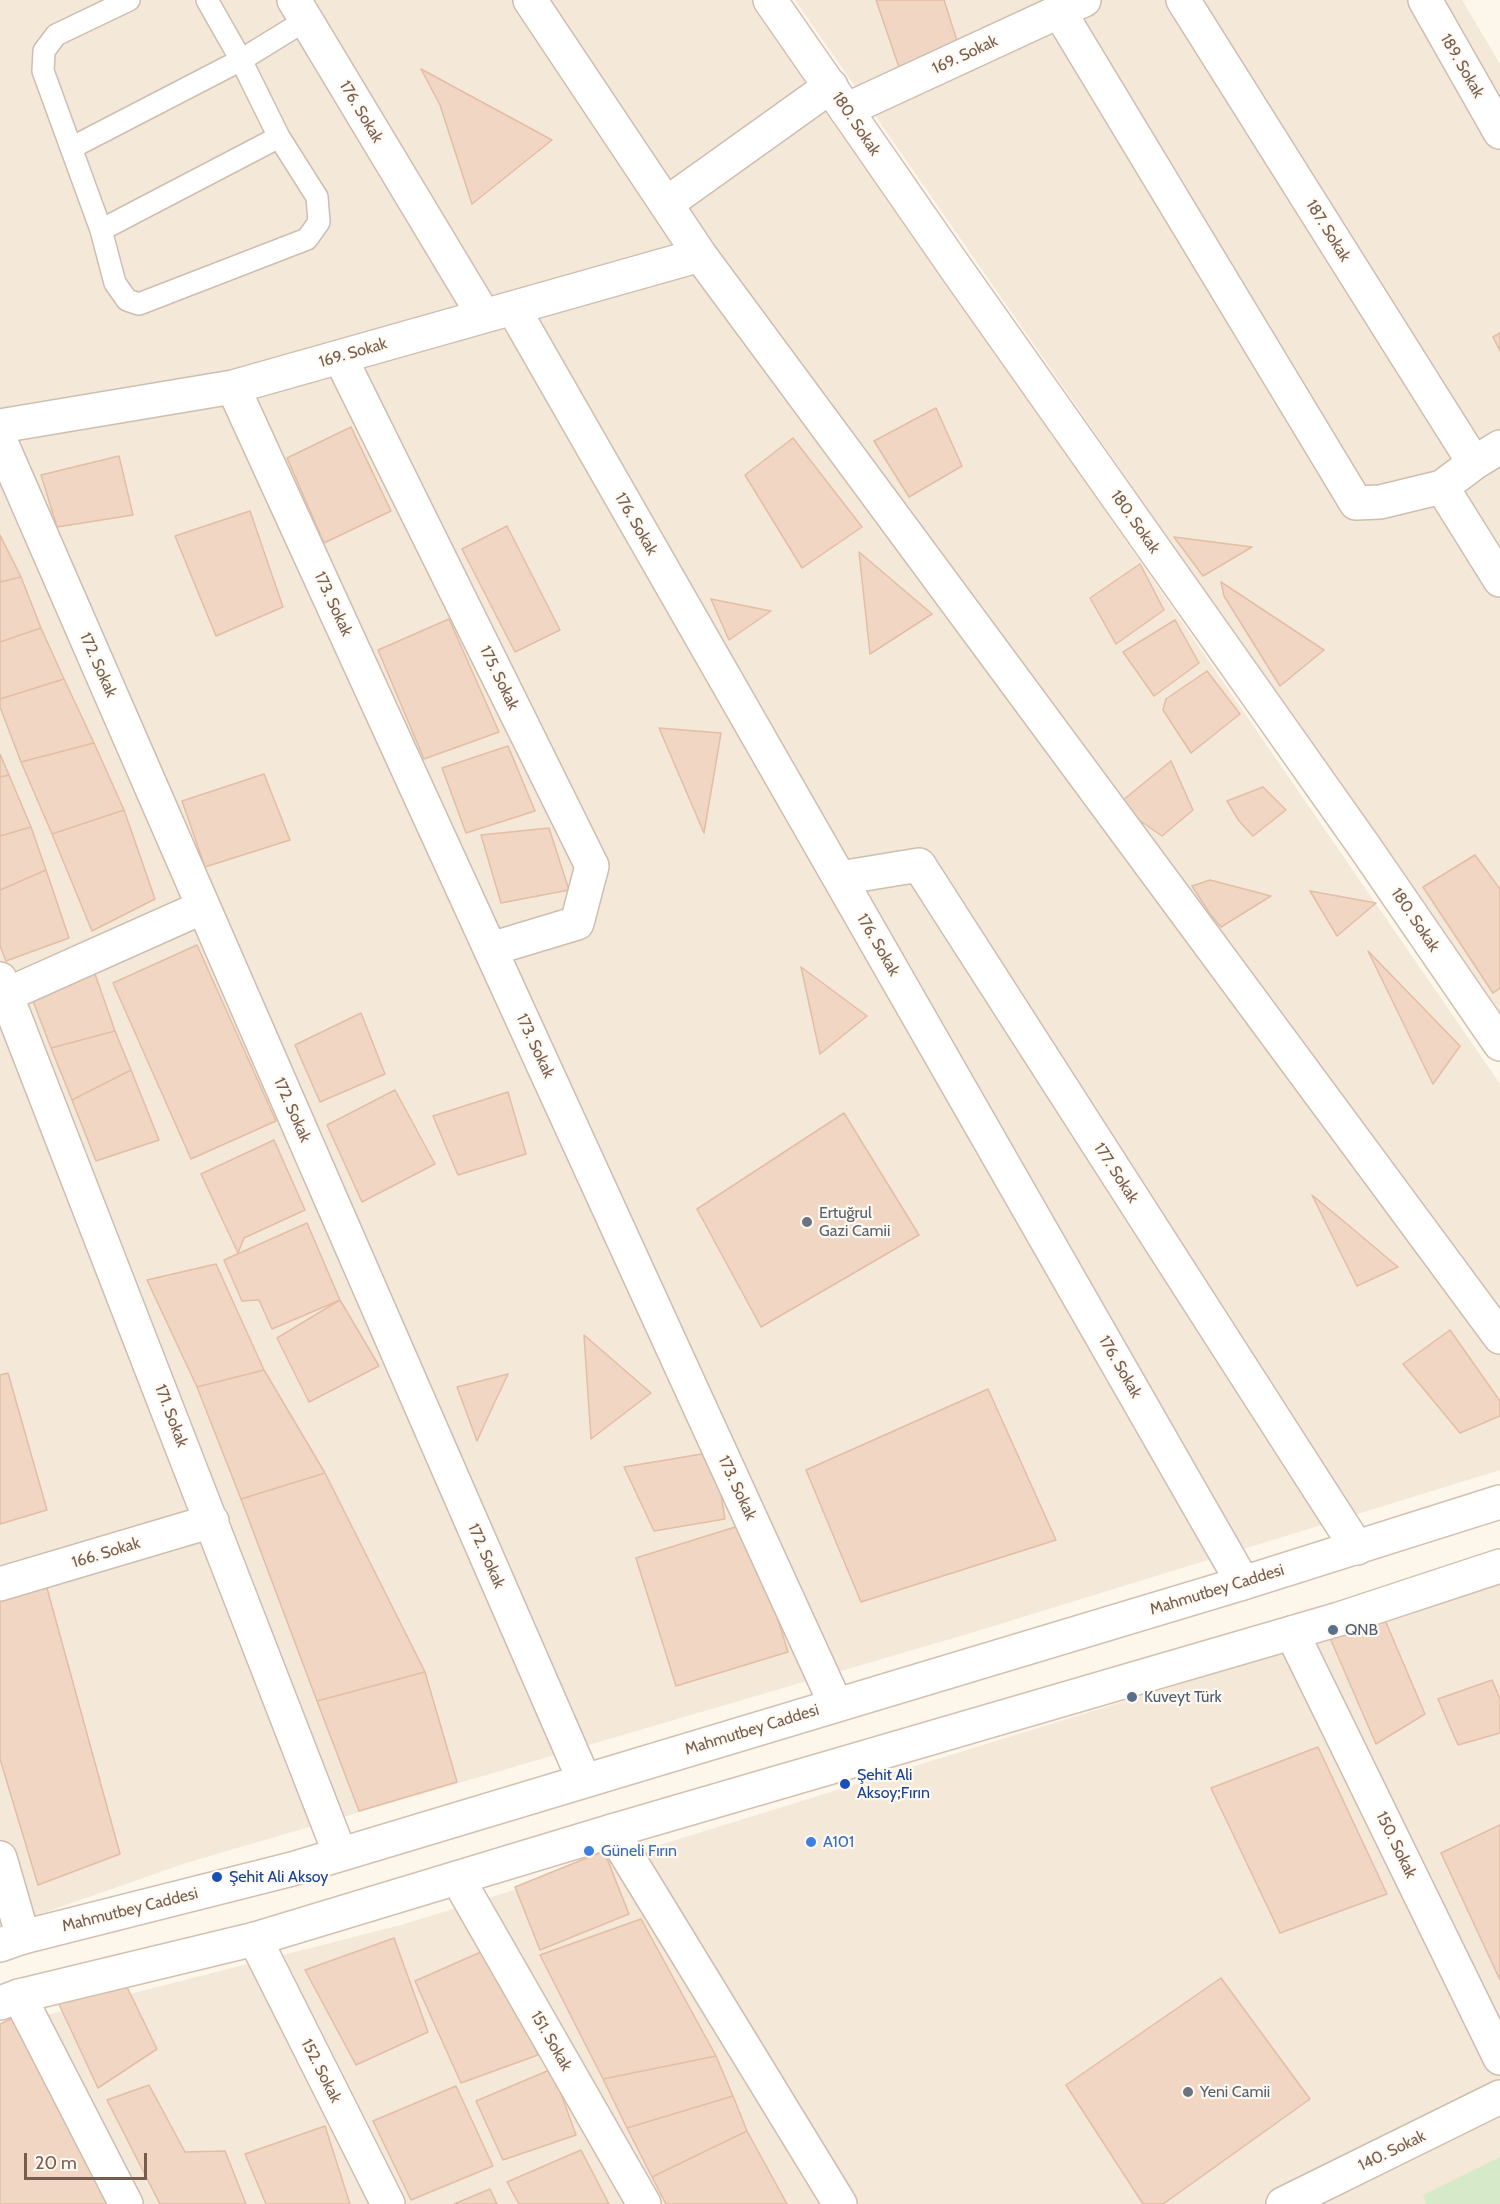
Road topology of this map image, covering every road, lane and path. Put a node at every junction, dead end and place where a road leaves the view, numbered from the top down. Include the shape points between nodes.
1 (129, 0) edge
2 (207, 0) edge
3 (530, 0) edge
4 (1183, 0) edge
5 (1425, 0) edge
6 (775, 1) edge
7 (1072, 5) edge
8 (300, 10) edge
9 (241, 60) junction
10 (838, 98) junction
11 (1500, 132) edge
12 (279, 137) junction
13 (71, 148) junction
14 (666, 204) junction
15 (101, 230) junction
16 (700, 255) junction
17 (498, 312) junction
18 (339, 357) junction
19 (233, 387) junction
20 (0, 426) edge
21 (0, 440) edge
22 (1487, 455) edge
23 (1442, 487) junction
24 (1500, 580) edge
25 (840, 878) junction
26 (203, 907) junction
27 (490, 949) junction
28 (3, 987) edge
29 (1500, 1044) edge
30 (1500, 1337) edge
31 (1500, 1502) edge
32 (212, 1521) junction
33 (1357, 1548) junction
34 (1498, 1573) edge
35 (1243, 1583) junction
36 (0, 1584) edge
37 (1292, 1633) junction
38 (836, 1705) junction
39 (584, 1780) junction
40 (612, 1831) junction
41 (340, 1854) junction
42 (0, 1858) edge
43 (458, 1878) junction
44 (255, 1939) junction
45 (12, 1941) edge
46 (10, 2000) edge
47 (1500, 2058) edge
48 (1500, 2097) edge
49 (126, 2204) edge
50 (387, 2204) edge
51 (644, 2204) edge
52 (840, 2204) edge
53 (1283, 2204) edge

1 - 13 lane via 56,35 44,51 43,71
2 - 9 lane
3 - 14 street
4 - 22 street, 187. Sokak
5 - 11 street, 189. Sokak
6 - 10 street, 180. Sokak
7 - 10 street, 169. Sokak
7 - 23 street via 1356,502 1380,502
8 - 9 lane
8 - 17 street, 176. Sokak
9 - 12 lane
9 - 13 lane
10 - 14 street, 169. Sokak
10 - 29 street, 180. Sokak
12 - 15 lane
12 - 15 lane via 317,197 319,222 307,239 139,304 126,300 114,283
13 - 15 lane
14 - 16 street
16 - 17 street, 169. Sokak
16 - 30 street
17 - 18 street, 169. Sokak
17 - 25 street, 176. Sokak
18 - 19 street, 169. Sokak
18 - 27 street, 175. Sokak via 592,866 577,923
19 - 20 street, 169. Sokak
19 - 27 street, 173. Sokak
21 - 26 street, 172. Sokak
22 - 23 street
23 - 24 street
25 - 33 street, 177. Sokak via 919,865
25 - 35 street, 176. Sokak
26 - 28 street
26 - 39 street, 172. Sokak
27 - 38 street, 173. Sokak
28 - 32 street, 171. Sokak
31 - 33 street, Mahmutbey Caddesi
32 - 36 street, 166. Sokak
32 - 41 street, 171. Sokak
33 - 35 street, Mahmutbey Caddesi
34 - 37 street
35 - 38 street, Mahmutbey Caddesi
37 - 40 street
37 - 47 street, 150. Sokak
38 - 39 street, Mahmutbey Caddesi
39 - 41 street, Mahmutbey Caddesi
40 - 43 street
40 - 52 street
41 - 45 street, Mahmutbey Caddesi
42 - 45 street
43 - 44 street
43 - 51 street, 151. Sokak
44 - 46 street
44 - 50 street, 152. Sokak
46 - 49 street
48 - 53 street, 140. Sokak

